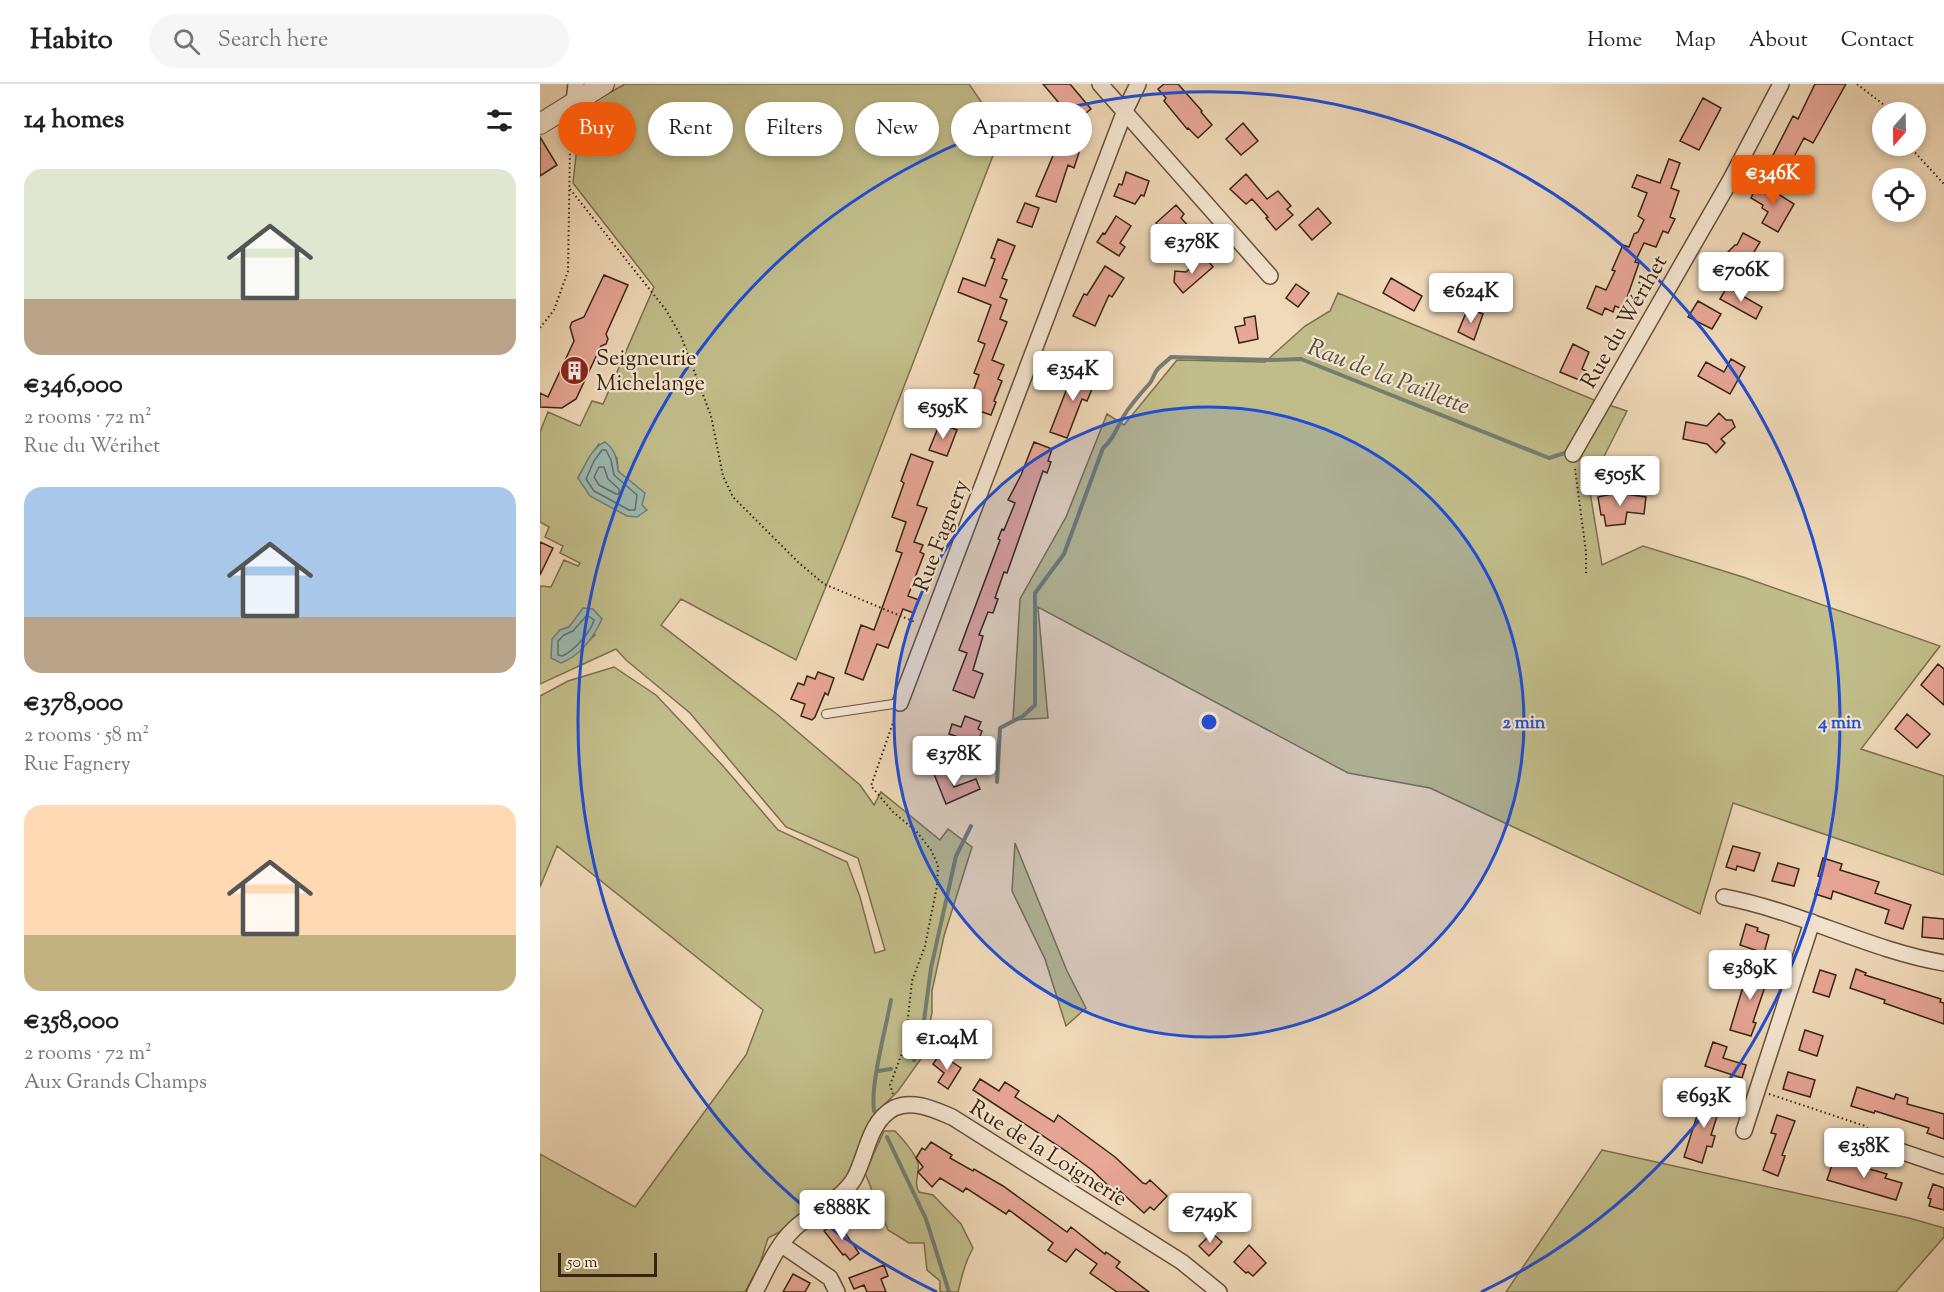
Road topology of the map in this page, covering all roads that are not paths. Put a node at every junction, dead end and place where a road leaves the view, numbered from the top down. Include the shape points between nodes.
1 (604, 84) edge
2 (1100, 84) edge
3 (1138, 84) edge
4 (1781, 84) edge
5 (575, 93) edge
6 (1124, 113) junction
7 (540, 124) edge
8 (1269, 276) dead end
9 (1573, 454) road end
10 (900, 703) joint
11 (826, 714) dead end
12 (1724, 897) dead end
13 (1812, 922) junction
14 (1944, 963) edge
15 (1744, 1131) dead end
16 (1876, 1138) road end
17 (1944, 1166) edge
18 (782, 1245) junction
19 (755, 1292) edge
20 (837, 1292) edge
21 (1219, 1292) edge

1 - 5 street
2 - 6 street
3 - 6 street, Rue Fagnery
4 - 9 street, Rue du Wérihet
5 - 7 street
6 - 8 street
6 - 10 street, Rue Fagnery
10 - 11 lane
12 - 13 street
13 - 14 street via 1917,958
13 - 15 street
16 - 17 street via 1894,1149
18 - 19 street
18 - 20 street via 830,1278
18 - 21 street, Rue de la Loignerie via 793,1229 841,1195 852,1182 875,1126 884,1115 896,1107 910,1105 952,1117 1182,1262

